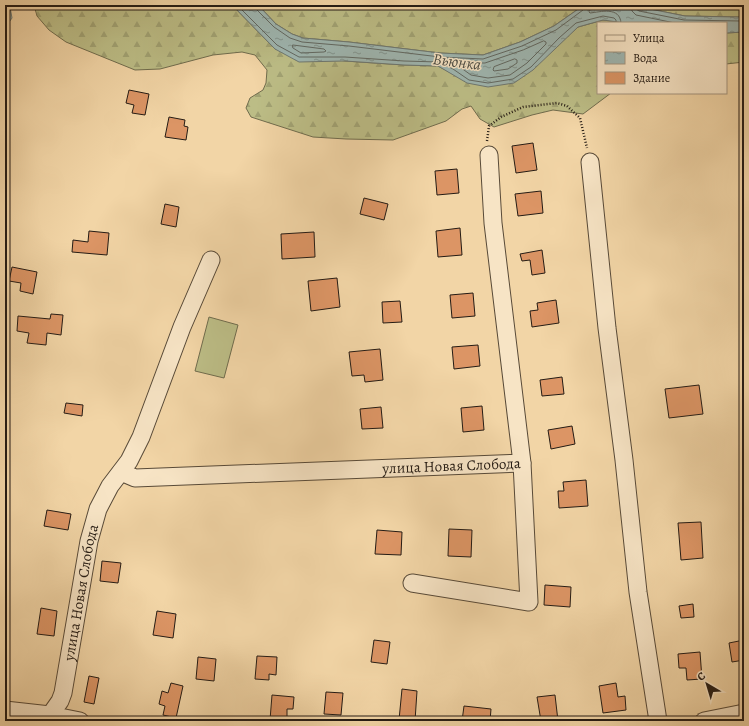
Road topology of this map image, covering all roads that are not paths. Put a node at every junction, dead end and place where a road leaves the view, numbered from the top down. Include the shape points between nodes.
1 (489, 155) road end
2 (590, 162) road end
3 (212, 260) dead end
4 (522, 463) junction
5 (121, 472) junction
6 (412, 583) dead end
7 (5, 710) edge
8 (744, 713) edge
9 (48, 718) edge
10 (80, 721) edge
11 (658, 721) edge
12 (704, 721) edge

1 - 4 street, улица Новая Слобода via 493,223
2 - 11 street via 638,592
3 - 5 street, улица Новая Слобода via 182,327 141,437
4 - 5 street, улица Новая Слобода via 135,478
4 - 6 street via 529,602
5 - 9 street, улица Новая Слобода via 98,509 89,541 63,693
7 - 9 street
8 - 12 street
9 - 10 street

